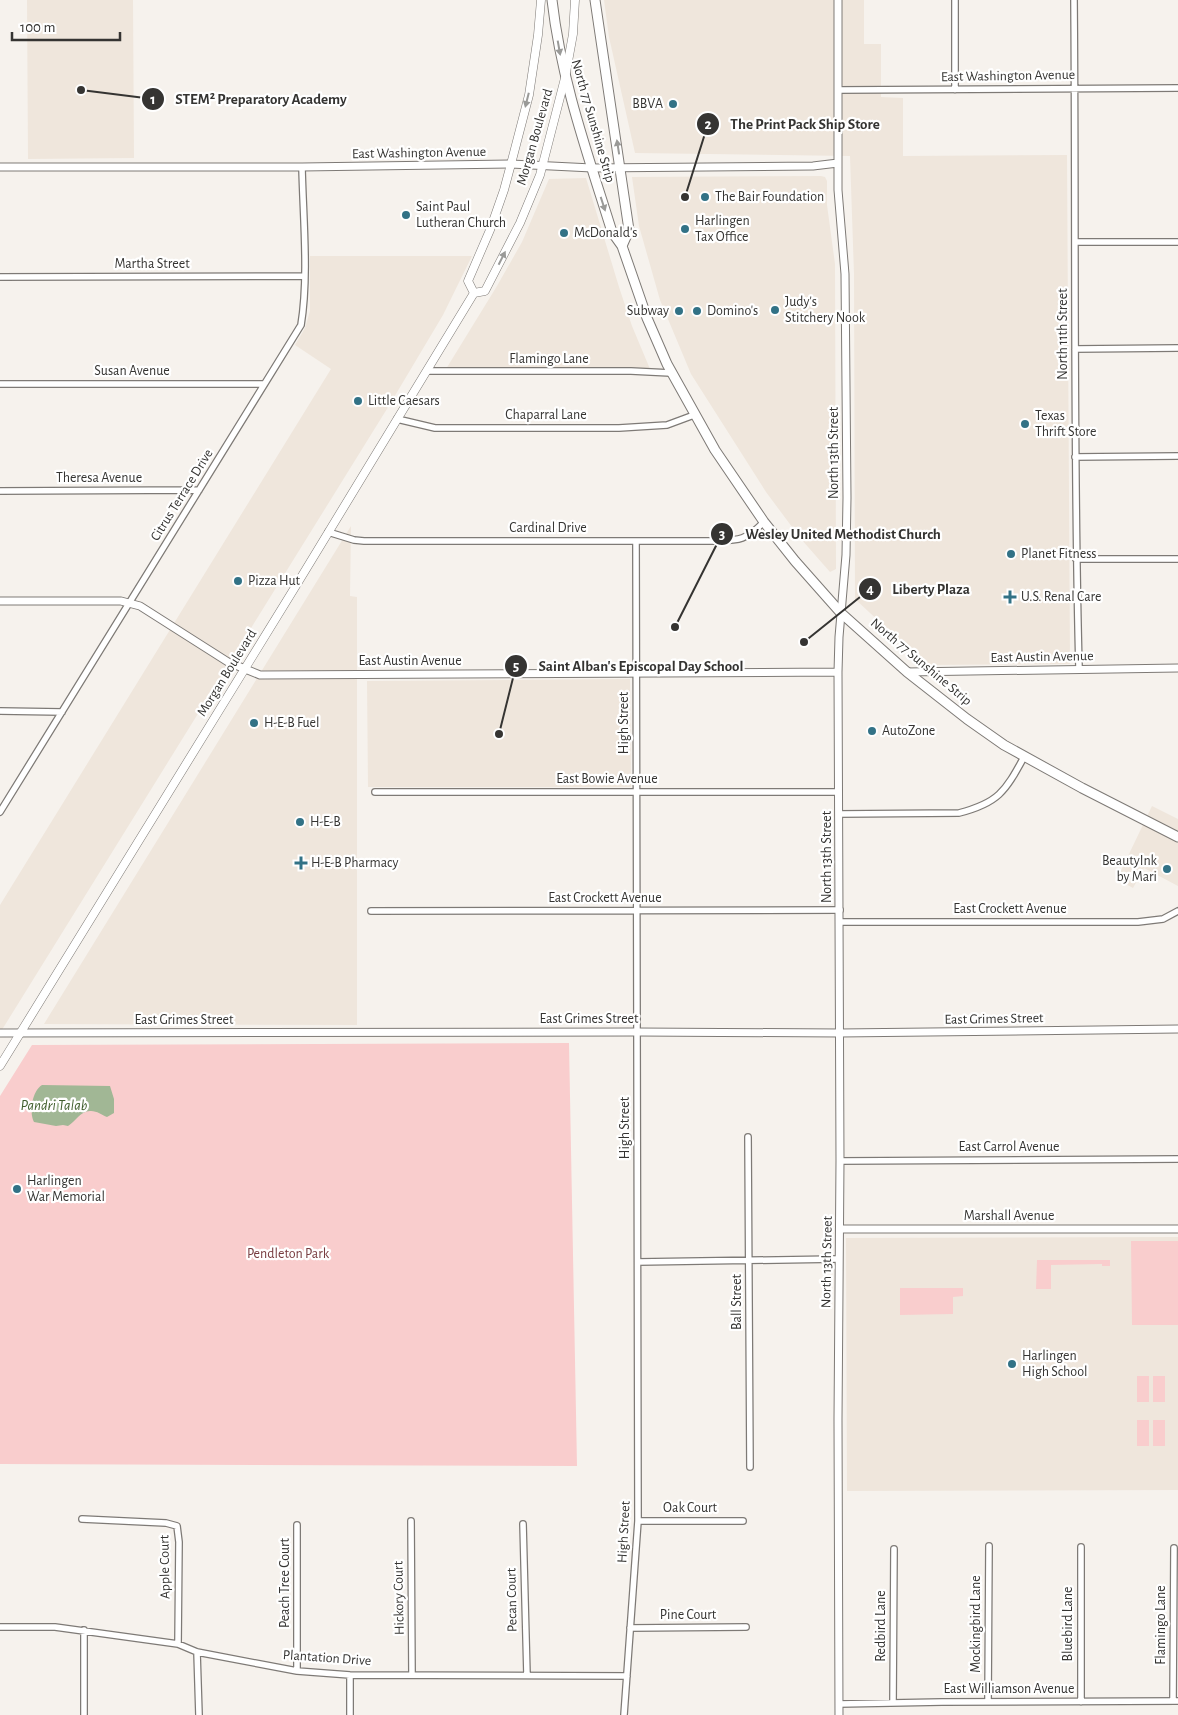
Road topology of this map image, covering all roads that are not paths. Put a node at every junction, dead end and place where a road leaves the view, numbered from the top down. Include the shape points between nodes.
1 (541, 0) edge
2 (552, 0) edge
3 (575, 0) edge
4 (595, 0) edge
5 (838, 0) edge
6 (955, 0) edge
7 (1074, 0) edge
8 (565, 78) junction
9 (1075, 88) junction
10 (1178, 88) edge
11 (839, 90) junction
12 (955, 90) junction
13 (838, 163) junction
14 (511, 164) junction
15 (542, 165) junction
16 (0, 167) edge
17 (302, 167) junction
18 (592, 168) junction
19 (621, 168) junction
20 (1076, 242) junction
21 (1178, 242) edge
22 (622, 246) junction
23 (304, 276) junction
24 (0, 277) edge
25 (474, 293) junction
26 (1178, 348) edge
27 (1075, 349) junction
28 (427, 371) junction
29 (672, 373) junction
30 (0, 384) edge
31 (263, 384) junction
32 (694, 416) junction
33 (397, 419) junction
34 (1178, 456) edge
35 (1075, 457) junction
36 (199, 490) junction
37 (0, 491) edge
38 (764, 522) junction
39 (328, 532) junction
40 (636, 541) junction
41 (1076, 559) junction
42 (1178, 559) edge
43 (0, 601) edge
44 (130, 603) junction
45 (841, 613) junction
46 (244, 668) junction
47 (1079, 668) junction
48 (1178, 668) edge
49 (636, 672) junction
50 (838, 672) junction
51 (907, 672) junction
52 (0, 711) edge
53 (62, 712) junction
54 (1024, 757) junction
55 (636, 791) junction
56 (375, 792) dead end
57 (839, 792) junction
58 (0, 812) edge
59 (839, 814) junction
60 (1178, 838) edge
61 (637, 910) junction
62 (840, 910) junction
63 (370, 911) dead end
64 (1178, 911) edge
65 (840, 922) junction
66 (1178, 1029) edge
67 (637, 1032) junction
68 (0, 1033) edge
69 (840, 1033) junction
70 (20, 1034) junction
71 (0, 1066) edge
72 (748, 1136) dead end
73 (1178, 1159) edge
74 (840, 1161) junction
75 (1178, 1228) edge
76 (840, 1229) junction
77 (838, 1259) junction
78 (749, 1260) junction
79 (638, 1262) junction
80 (750, 1468) dead end
81 (82, 1520) dead end
82 (638, 1521) junction
83 (743, 1521) dead end
84 (410, 1522) dead end
85 (523, 1524) dead end
86 (297, 1525) dead end
87 (989, 1546) dead end
88 (1081, 1546) dead end
89 (1174, 1548) dead end
90 (894, 1549) dead end
91 (0, 1627) edge
92 (746, 1627) dead end
93 (630, 1628) junction
94 (84, 1630) junction
95 (178, 1644) junction
96 (197, 1652) junction
97 (297, 1671) junction
98 (412, 1674) junction
99 (350, 1675) junction
100 (527, 1675) junction
101 (627, 1676) junction
102 (1176, 1701) edge
103 (988, 1702) junction
104 (1081, 1702) junction
105 (893, 1703) junction
106 (839, 1704) junction
107 (84, 1715) edge
108 (198, 1715) edge
109 (350, 1715) edge
110 (624, 1715) edge
111 (839, 1715) edge

1 -> 14 main road, Morgan Boulevard via 529,95
2 -> 8 main road, North 77 Sunshine Strip
3 - 8 main road, Morgan Boulevard
19 -> 4 main road, North 77 Sunshine Strip
5 - 11 street, North 13th Street
6 - 12 street
7 - 9 street, North 11th Street
8 - 15 main road, Morgan Boulevard
8 - 18 main road, North 77 Sunshine Strip
9 - 10 street, East Washington Avenue
9 - 12 street, East Washington Avenue
9 - 20 street, North 11th Street
11 - 12 street, East Washington Avenue
11 - 13 street, North 13th Street
13 - 19 street, East Washington Avenue
13 - 45 street, North 13th Street via 846,294 846,555
14 - 15 street, East Washington Avenue
14 - 17 street, East Washington Avenue
14 - 25 main road, Morgan Boulevard via 490,230 468,281
15 - 18 street, East Washington Avenue
25 -> 15 main road, Morgan Boulevard via 485,290 520,223
16 - 17 street, East Washington Avenue
17 - 23 street, Citrus Terrace Drive
18 - 19 street, East Washington Avenue
18 -> 22 main road, North 77 Sunshine Strip via 612,232
19 - 22 main road, North 77 Sunshine Strip via 629,230
20 - 21 street
20 - 27 street, North 11th Street
22 - 29 main road, North 77 Sunshine Strip via 647,318
23 - 24 street, Martha Street
23 - 31 street, Citrus Terrace Drive via 300,325
25 - 28 main road, Morgan Boulevard
26 - 27 street
27 - 35 street, North 11th Street
28 - 29 street, Flamingo Lane
28 - 33 main road, Morgan Boulevard
29 - 32 main road, North 77 Sunshine Strip
30 - 31 street, Susan Avenue
31 - 36 street, Citrus Terrace Drive
32 - 33 street, Chaparral Lane via 667,425 619,428 435,428
32 - 38 main road, North 77 Sunshine Strip
33 - 39 main road, Morgan Boulevard
34 - 35 street
35 - 41 street, North 11th Street
36 - 37 street, Theresa Avenue
36 - 44 street, Citrus Terrace Drive
38 - 40 street, Cardinal Drive via 751,535 740,539
38 - 45 main road, North 77 Sunshine Strip
39 - 40 street, Cardinal Drive via 364,542
39 - 46 main road, Morgan Boulevard
40 - 49 street, High Street
41 - 42 street
41 - 47 street, North 11th Street
43 - 44 street, East Austin Avenue
44 - 46 street, East Austin Avenue via 140,606 228,662
44 - 53 street, Citrus Terrace Drive
45 - 50 street, North 13th Street
45 - 51 main road, North 77 Sunshine Strip
46 - 49 street, East Austin Avenue via 260,675
46 - 70 main road, Morgan Boulevard
47 - 48 street, East Austin Avenue
47 - 51 street, East Austin Avenue
49 - 50 street, East Austin Avenue
49 - 55 street, High Street
50 - 57 street, North 13th Street
51 - 54 main road, North 77 Sunshine Strip via 967,719
52 - 53 street
53 - 58 street, Citrus Terrace Drive
54 - 59 street via 1003,792 977,808 959,813
54 - 60 main road, North 77 Sunshine Strip
55 - 56 street, East Bowie Avenue
55 - 57 street, East Bowie Avenue
55 - 61 street, High Street
57 - 59 street, North 13th Street
59 - 62 street, North 13th Street
61 - 62 street, East Crockett Avenue
61 - 63 street, East Crockett Avenue
61 - 67 street, High Street
62 - 65 street, North 13th Street
64 - 65 street, East Crockett Avenue via 1163,919 1138,922
65 - 69 street, North 13th Street
66 - 69 street, East Grimes Street
67 - 69 street, East Grimes Street
67 - 70 street, East Grimes Street
67 - 79 street, High Street
68 - 70 street, East Grimes Street
69 - 74 street, North 13th Street
70 - 71 main road, Morgan Boulevard
72 - 78 street, Ball Street
73 - 74 street, East Carrol Avenue
74 - 76 street, North 13th Street
75 - 76 street, Marshall Avenue
76 - 77 street, North 13th Street
77 - 78 street
77 - 106 street, North 13th Street
78 - 79 street
78 - 80 street, Ball Street
79 - 82 street, High Street
81 - 95 street, Apple Court via 177,1526
82 - 83 street, Oak Court
82 - 93 street, High Street
84 - 98 street, Hickory Court
85 - 100 street, Pecan Court
86 - 97 street, Peach Tree Court
87 - 103 street, Mockingbird Lane
88 - 104 street, Bluebird Lane
89 - 102 street, Flamingo Lane
90 - 105 street, Redbird Lane
91 - 94 street, Plantation Drive
92 - 93 street, Pine Court
93 - 101 street, High Street
94 - 95 street, Plantation Drive
94 - 107 street
95 - 96 street, Plantation Drive
96 - 97 street, Plantation Drive
96 - 108 street
97 - 99 street, Plantation Drive
98 - 99 street, Plantation Drive
98 - 100 street, Plantation Drive
99 - 109 street
100 - 101 street, Plantation Drive
101 - 110 street, High Street
102 - 104 street, East Williamson Avenue
103 - 104 street, East Williamson Avenue
103 - 105 street, East Williamson Avenue
105 - 106 street, East Williamson Avenue
106 - 111 street, North 13th Street

